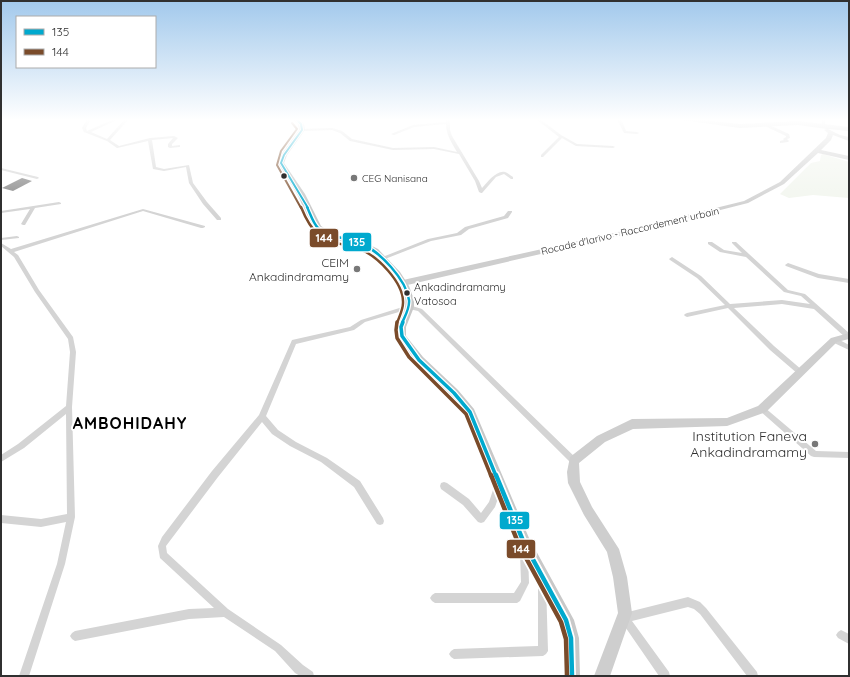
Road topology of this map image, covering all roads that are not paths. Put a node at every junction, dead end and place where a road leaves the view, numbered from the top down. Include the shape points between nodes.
1 (152, 151) edge
2 (287, 151) edge
3 (447, 151) edge
4 (548, 151) edge
5 (818, 151) edge
6 (825, 151) edge
7 (459, 153) joint
8 (542, 156) dead end
9 (849, 158) edge
10 (1, 169) edge
11 (37, 178) dead end
12 (512, 178) dead end
13 (59, 203) dead end
14 (33, 208) junction
15 (1, 212) edge
16 (510, 212) dead end
17 (219, 219) dead end
18 (23, 224) dead end
19 (203, 227) dead end
20 (17, 237) dead end
21 (1, 239) edge
22 (710, 243) dead end
23 (734, 243) dead end
24 (1, 244) edge
25 (11, 251) junction
26 (748, 256) junction
27 (383, 258) junction
28 (672, 259) dead end
29 (788, 265) dead end
30 (849, 281) edge
31 (403, 283) junction
32 (730, 306) junction
33 (409, 307) junction
34 (816, 308) junction
35 (687, 315) dead end
36 (849, 336) edge
37 (834, 340) junction
38 (849, 348) edge
39 (800, 372) junction
40 (69, 407) junction
41 (762, 409) junction
42 (262, 417) junction
43 (849, 455) edge
44 (1, 460) edge
45 (574, 461) junction
46 (499, 483) junction
47 (444, 486) dead end
48 (71, 517) junction
49 (1, 519) edge
50 (380, 521) dead end
51 (524, 543) junction
52 (542, 576) junction
53 (436, 598) dead end
54 (225, 612) junction
55 (624, 618) junction
56 (75, 636) dead end
57 (454, 654) dead end
58 (24, 676) edge
59 (309, 676) edge
60 (572, 676) edge
61 (602, 676) edge
62 (665, 676) edge
63 (753, 676) edge

1 - 17 street via 154,168 164,170 188,166 191,183
2 - 27 main road via 281,163 316,224 332,236 372,247
3 - 7 street
4 - 8 street
5 - 31 main road, Rocade d'Iarivo - Raccordement urbain via 782,183 746,202
6 - 9 main road
7 - 12 street via 481,192 495,176 504,173
10 - 11 street
13 - 14 street
14 - 15 street
14 - 18 street
16 - 27 street via 506,217 467,228 459,234 430,240
19 - 25 street via 143,210
20 - 21 street
22 - 26 street via 722,251
23 - 26 street
24 - 25 street
25 - 40 street via 71,339 73,352
26 - 34 street via 786,291 803,295
27 - 31 main road
28 - 32 street via 699,277
29 - 30 street via 818,276
31 - 33 main road
32 - 34 street via 782,302
32 - 35 street
32 - 39 street
33 - 42 street via 363,321 352,329 294,342
33 - 45 street via 420,310
33 - 46 main road via 400,331 403,340 416,356 463,400
34 - 36 street
36 - 37 main road
37 - 38 street
37 - 39 main road
39 - 41 main road
40 - 44 street
40 - 48 street
41 - 43 street via 814,454
41 - 45 main road via 727,422 632,424 601,439
42 - 50 street via 275,432 324,460 357,484
42 - 54 street via 215,474 162,546 163,555
45 - 55 main road via 574,483 588,511 613,549 620,577
46 - 47 street via 492,504 481,519 466,502
46 - 51 main road
48 - 49 street via 41,523
48 - 58 street via 61,564
51 - 52 main road
51 - 53 street via 525,584 517,598
52 - 57 street via 543,651
52 - 60 main road via 566,620 571,638
54 - 56 street via 189,614
54 - 59 street via 278,648
55 - 61 main road
55 - 62 street
55 - 63 street via 688,602 697,605

